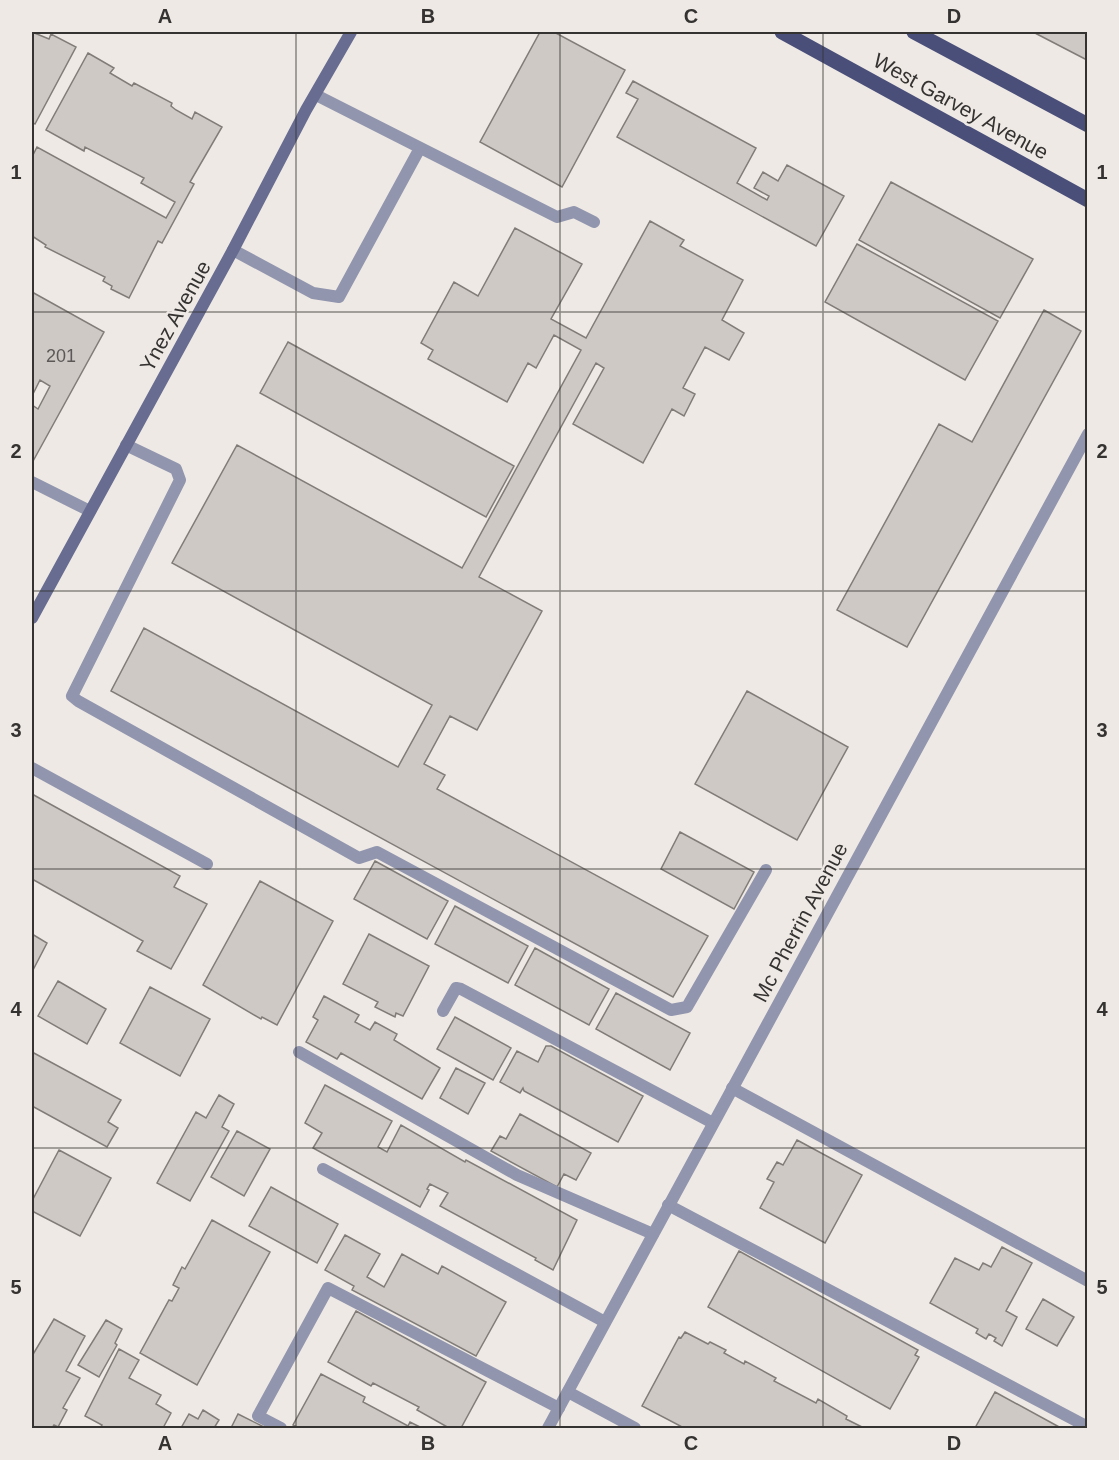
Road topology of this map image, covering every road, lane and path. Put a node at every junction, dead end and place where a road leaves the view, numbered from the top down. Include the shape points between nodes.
1 (351, 32) edge
2 (782, 32) edge
3 (914, 32) edge
4 (316, 95) junction
5 (1088, 125) edge
6 (420, 148) junction
7 (1088, 200) edge
8 (594, 222) dead end
9 (233, 250) junction
10 (1088, 434) edge
11 (126, 445) junction
12 (32, 482) edge
13 (90, 511) junction
14 (32, 618) edge
15 (32, 768) edge
16 (207, 864) dead end
17 (766, 870) dead end
18 (443, 1011) dead end
19 (299, 1052) dead end
20 (732, 1088) junction
21 (713, 1123) junction
22 (323, 1168) dead end
23 (668, 1205) junction
24 (653, 1234) junction
25 (1088, 1281) edge
26 (605, 1322) junction
27 (568, 1392) junction
28 (559, 1408) junction
29 (1088, 1427) edge
30 (281, 1428) edge
31 (548, 1428) edge
32 (635, 1428) edge

1 - 4 street, Ynez Avenue
2 - 7 main road, West Garvey Avenue
3 - 5 main road, West Garvey Avenue
4 - 6 street
4 - 9 street, Ynez Avenue
6 - 8 street via 557,217 574,212
6 - 9 street via 339,297 313,293
9 - 11 street, Ynez Avenue
10 - 20 street, Mc Pherrin Avenue
11 - 13 street, Ynez Avenue
11 - 17 street via 176,469 180,480 72,696 78,701 358,858 377,852 671,1010 687,1007
12 - 13 street
13 - 14 street, Ynez Avenue
15 - 16 street
18 - 21 street via 456,988 461,989
19 - 24 street via 516,1175
20 - 21 street, Mc Pherrin Avenue
20 - 25 street
21 - 23 street, Mc Pherrin Avenue
22 - 26 street
23 - 24 street, Mc Pherrin Avenue
23 - 29 street
24 - 26 street, Mc Pherrin Avenue
26 - 27 street, Mc Pherrin Avenue
27 - 28 street, Mc Pherrin Avenue
27 - 32 street
28 - 30 street via 328,1288 258,1416
28 - 31 street, Mc Pherrin Avenue

